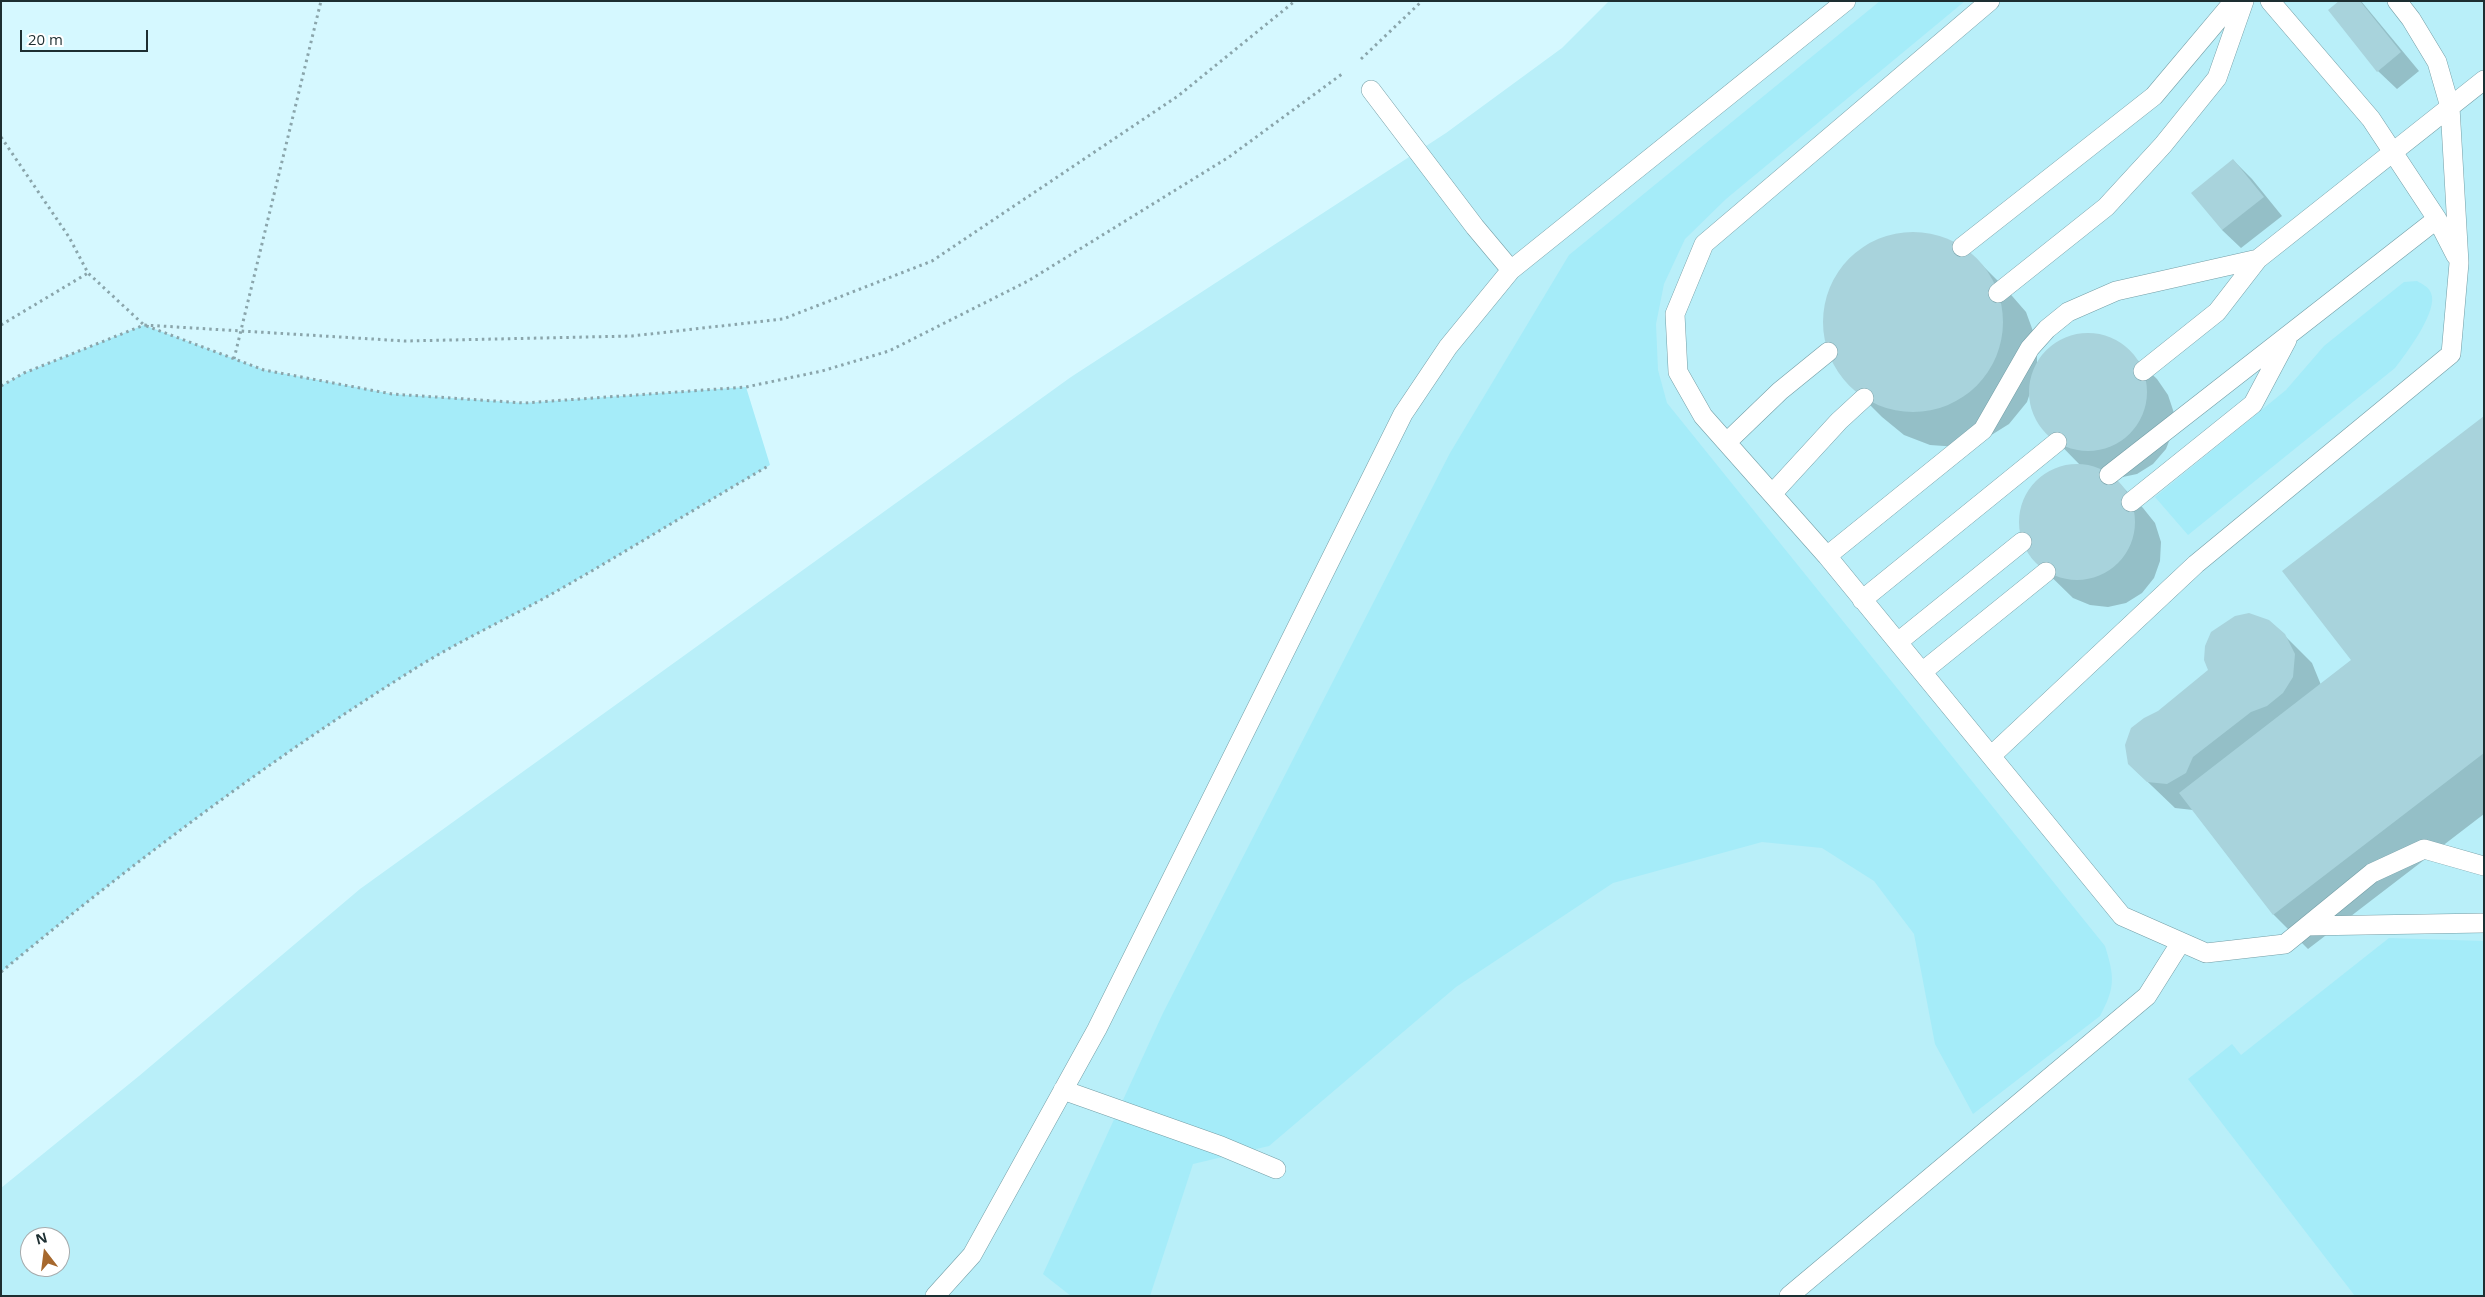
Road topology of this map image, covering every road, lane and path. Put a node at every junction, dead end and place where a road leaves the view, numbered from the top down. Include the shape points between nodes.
1 (321, 1) edge
2 (1295, 1) edge
3 (1422, 1) edge
4 (1846, 1) edge
5 (1990, 1) edge
6 (2234, 1) edge
7 (2244, 1) edge
8 (2270, 1) edge
9 (2397, 1) edge
10 (1354, 66) dead end
11 (1346, 72) dead end
12 (2484, 80) edge
13 (1371, 90) dead end
14 (2450, 107) junction
15 (1, 137) edge
16 (2394, 152) junction
17 (2437, 220) junction
18 (1962, 247) dead end
19 (2258, 260) junction
20 (2460, 263) junction
21 (1511, 270) junction
22 (88, 273) junction
23 (1998, 293) dead end
24 (144, 324) junction
25 (1, 325) edge
26 (241, 332) junction
27 (2290, 335) junction
28 (1828, 352) dead end
29 (234, 359) junction
30 (2143, 371) dead end
31 (1, 386) edge
32 (1864, 398) dead end
33 (1727, 442) junction
34 (2057, 442) dead end
35 (770, 465) dead end
36 (2109, 475) dead end
37 (1772, 494) junction
38 (2131, 502) dead end
39 (2022, 542) dead end
40 (1827, 556) junction
41 (2046, 572) dead end
42 (1862, 600) junction
43 (1898, 642) junction
44 (1922, 672) junction
45 (1991, 756) junction
46 (2484, 866) edge
47 (2484, 924) edge
48 (2307, 926) junction
49 (2181, 942) junction
50 (1, 972) edge
51 (1063, 1090) junction
52 (1276, 1170) dead end
53 (935, 1296) edge
54 (1789, 1296) edge

1 - 26 path
2 - 26 path via 1178,96 932,261 783,319 622,336 405,341
3 - 10 path
4 - 21 lane
5 - 33 lane via 1704,244 1675,314 1678,372 1703,416
6 - 18 lane via 2154,96
7 - 23 lane via 2216,78 2162,145 2106,207
8 - 16 lane via 2371,120
9 - 14 lane via 2436,62
11 - 29 path via 1229,157 1028,280 889,351 822,372 746,387 524,403 392,394 264,370
12 - 14 lane
13 - 21 lane
14 - 16 lane
14 - 20 lane
15 - 22 path via 69,237
16 - 17 lane
16 - 19 lane
17 - 20 lane
17 - 27 lane
19 - 30 lane via 2217,312
19 - 40 lane via 2116,291 2068,312 2046,329 2030,348 1983,430
20 - 45 lane via 2451,354 2196,564
21 - 51 lane via 1448,347 1403,414 1097,1029
22 - 24 path
22 - 25 path
24 - 26 path
24 - 29 path
24 - 31 path via 24,373
26 - 29 path
27 - 36 lane
27 - 38 lane via 2252,404
28 - 33 lane via 1780,391
32 - 37 lane
33 - 37 lane
34 - 42 lane
35 - 50 path via 551,594 410,671 274,760 87,901
37 - 40 lane
39 - 43 lane
40 - 42 lane
41 - 44 lane
42 - 43 lane
43 - 44 lane
44 - 45 lane
45 - 49 lane via 2122,916
46 - 48 lane via 2424,849 2372,873
47 - 48 lane
48 - 49 lane via 2285,944 2206,953
49 - 54 lane via 2147,996
51 - 52 lane via 1220,1146
51 - 53 lane via 972,1255

